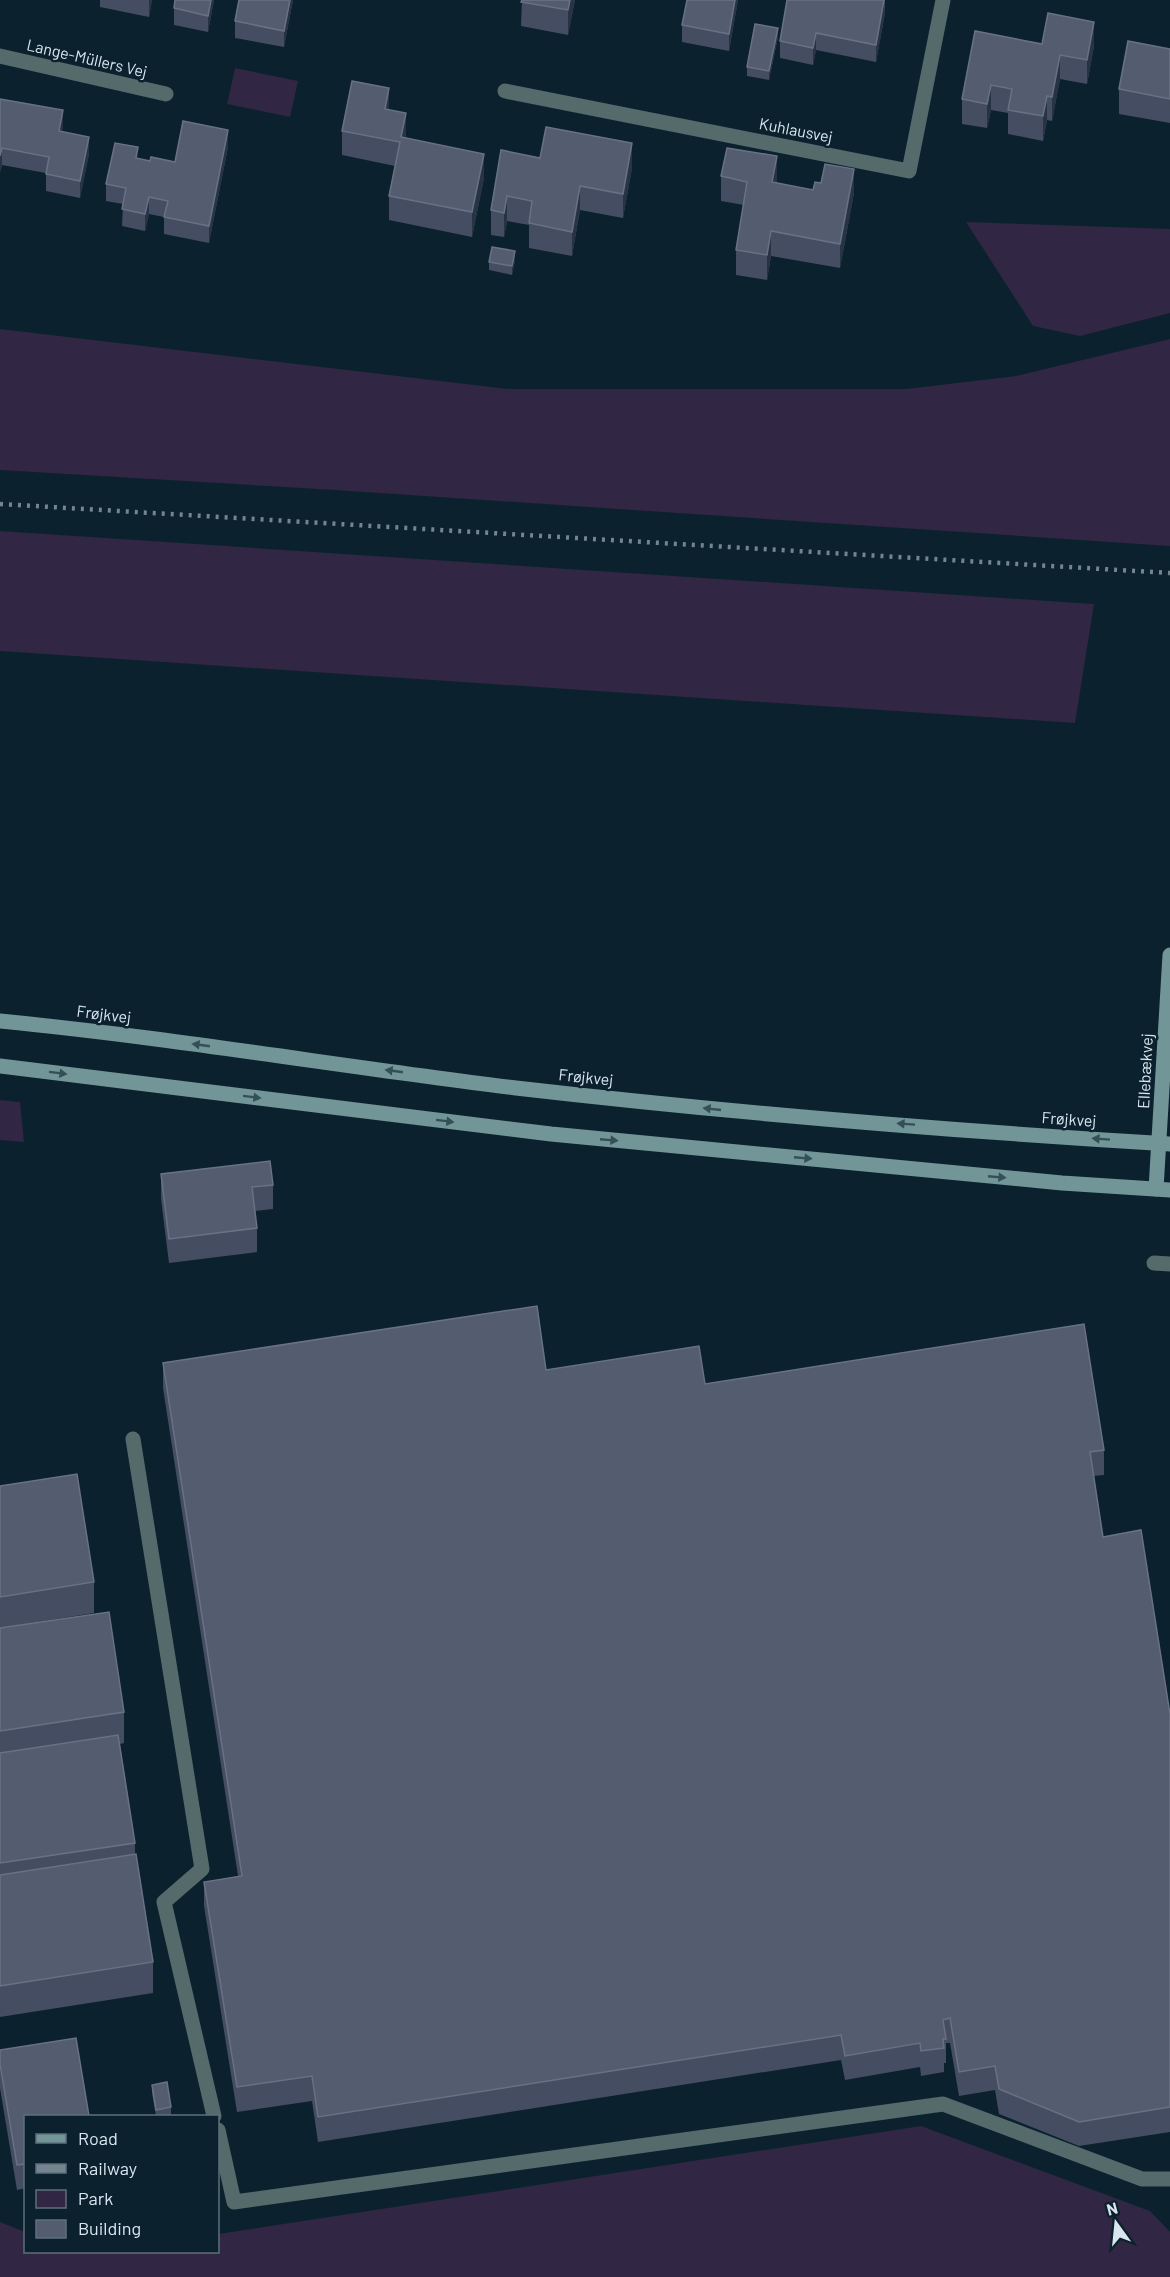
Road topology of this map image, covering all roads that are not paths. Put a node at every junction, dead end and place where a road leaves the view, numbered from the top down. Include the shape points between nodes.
1 (943, 0) edge
2 (0, 56) edge
3 (505, 91) dead end
4 (166, 94) dead end
5 (1170, 955) edge
6 (0, 1021) edge
7 (0, 1066) edge
8 (1165, 1144) edge
9 (1163, 1190) edge
10 (1154, 1263) dead end
11 (1170, 1264) edge
12 (133, 1438) dead end
13 (214, 2115) edge
14 (219, 2134) edge
15 (1170, 2179) edge

1 - 3 street, Kuhlausvej via 909,171
2 - 4 street, Lange-Müllers Vej
5 - 8 street, Ellebækvej
8 -> 6 street, Frøjkvej via 727,1111 514,1088 100,1031
7 -> 9 street via 551,1134
8 - 9 street, Ellebækvej
10 - 11 street
12 - 13 street via 202,1869 164,1902
14 - 15 street via 234,2202 943,2104 1142,2179

